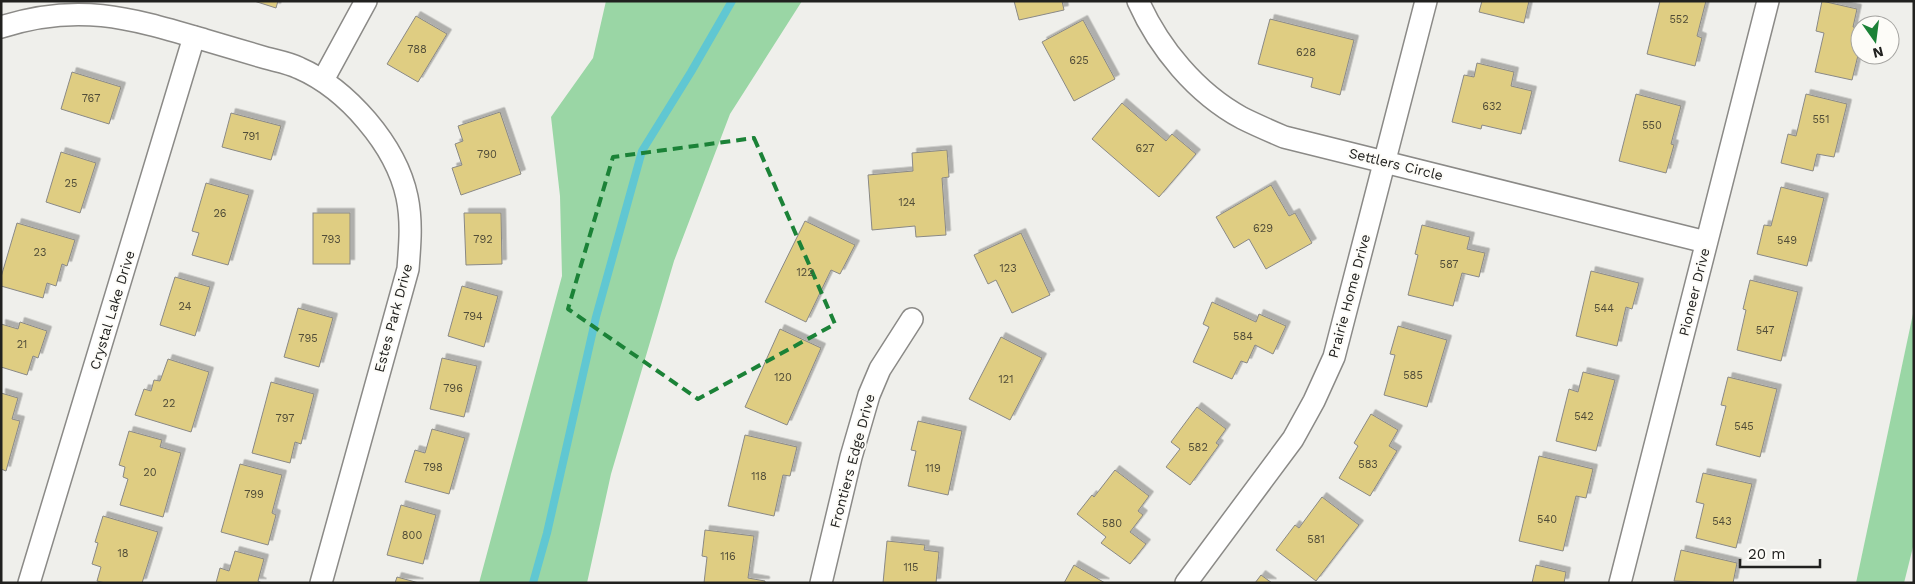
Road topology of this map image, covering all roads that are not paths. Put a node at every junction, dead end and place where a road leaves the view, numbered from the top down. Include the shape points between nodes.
1 (366, 1) edge
2 (1138, 1) edge
3 (1426, 1) edge
4 (1768, 1) edge
5 (1, 27) edge
6 (194, 37) junction
7 (323, 80) junction
8 (1384, 161) junction
9 (1706, 242) junction
10 (912, 319) dead end
11 (29, 583) edge
12 (321, 583) edge
13 (821, 583) edge
14 (1186, 583) edge
15 (1620, 583) edge

1 - 7 street
2 - 8 street, Settlers Circle via 1176,61 1200,88 1241,117 1284,137
3 - 8 street, Prairie Home Drive
4 - 9 street, Pioneer Drive
5 - 6 street, Estes Park Drive via 58,14 98,14 136,20
6 - 7 street, Estes Park Drive via 298,67
6 - 11 street, Crystal Lake Drive
7 - 12 street, Estes Park Drive via 349,102 393,158 407,196 411,233 408,269
8 - 9 street, Settlers Circle
8 - 14 street, Prairie Home Drive via 1334,357 1314,401 1293,440
9 - 15 street, Pioneer Drive
10 - 13 street, Frontiers Edge Drive via 880,369 869,395

